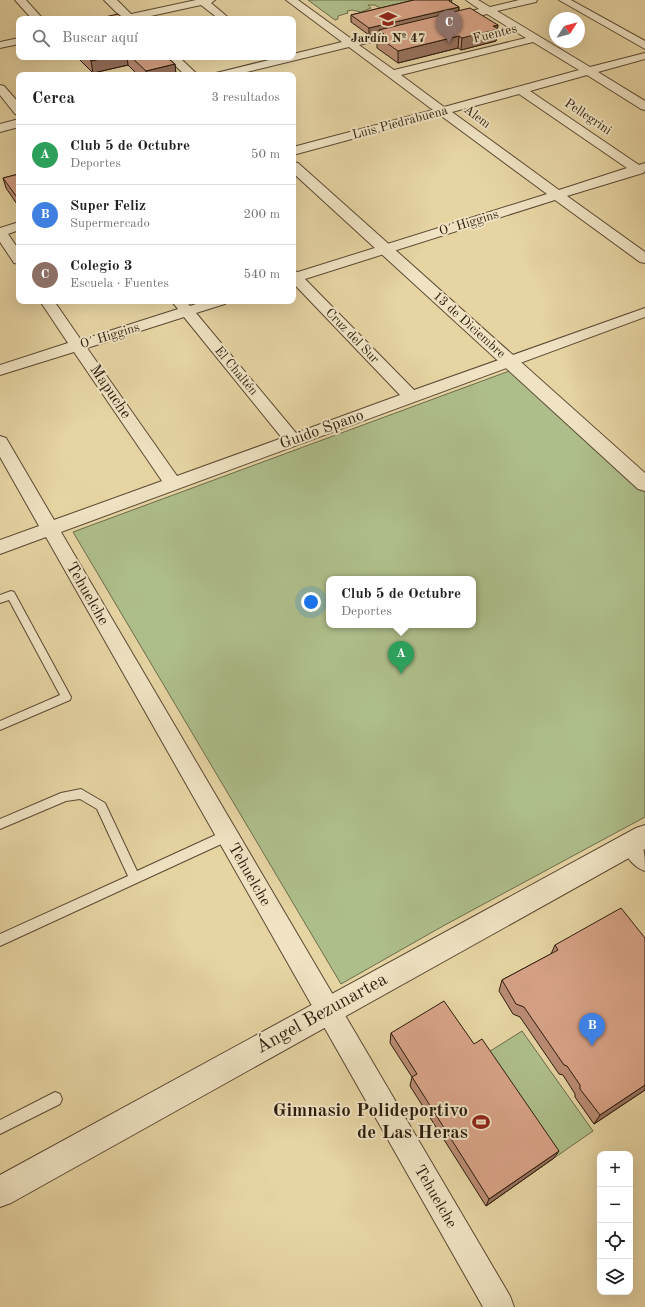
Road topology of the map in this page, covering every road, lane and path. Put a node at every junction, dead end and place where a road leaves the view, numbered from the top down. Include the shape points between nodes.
1 (20, 0) edge
2 (110, 0) edge
3 (291, 0) edge
4 (471, 0) edge
5 (532, 0) edge
6 (564, 0) edge
7 (207, 1) edge
8 (488, 10) junction
9 (35, 16) edge
10 (124, 16) edge
11 (140, 16) edge
12 (222, 16) edge
13 (442, 22) edge
14 (412, 29) edge
15 (534, 38) junction
16 (16, 42) edge
17 (351, 44) junction
18 (0, 46) edge
19 (645, 46) edge
20 (296, 55) edge
21 (645, 56) edge
22 (175, 60) edge
23 (271, 60) edge
24 (189, 72) edge
25 (230, 72) edge
26 (588, 72) junction
27 (393, 74) junction
28 (0, 88) edge
29 (521, 90) junction
30 (645, 106) edge
31 (16, 107) edge
32 (443, 111) junction
33 (16, 125) edge
34 (0, 128) edge
35 (296, 150) edge
36 (642, 168) edge
37 (296, 169) edge
38 (558, 195) junction
39 (16, 227) edge
40 (0, 232) edge
41 (385, 249) junction
42 (16, 256) edge
43 (645, 259) edge
44 (296, 276) edge
45 (296, 279) edge
46 (49, 304) edge
47 (198, 304) edge
48 (183, 306) edge
49 (645, 312) edge
50 (78, 346) junction
51 (510, 361) junction
52 (0, 370) edge
53 (411, 397) junction
54 (293, 440) junction
55 (0, 442) edge
56 (173, 484) junction
57 (645, 484) edge
58 (49, 529) junction
59 (0, 547) edge
60 (0, 599) edge
61 (0, 726) edge
62 (0, 824) edge
63 (226, 836) junction
64 (640, 847) edge
65 (134, 877) junction
66 (0, 940) edge
67 (328, 1011) junction
68 (55, 1099) dead end
69 (0, 1127) edge
70 (0, 1192) edge
71 (499, 1307) edge

1 - 9 street
2 - 10 street
3 - 17 street, Alem
4 - 8 street
5 - 8 street
6 - 19 street
7 - 11 street
7 - 12 street
8 - 13 street
8 - 15 street
14 - 17 street
15 - 26 street
15 - 27 street, Fuentes
16 - 18 street
17 - 20 street
17 - 27 street, Alem
21 - 26 street, Luis Piedrabuena
22 - 24 street
23 - 25 street
26 - 29 street, Luis Piedrabuena
26 - 30 street
27 - 32 street, Alem
28 - 31 street
29 - 32 street, Luis Piedrabuena
29 - 36 street, Pellegrini
32 - 35 street, Luis Piedrabuena
32 - 38 street, Alem
33 - 34 street
36 - 38 street, O´ Higgins
37 - 41 street, 13 de Diciembre
38 - 41 street, O´ Higgins
38 - 43 street, Alem
39 - 40 street
40 - 42 street
41 - 44 street, O´ Higgins
41 - 51 street, 13 de Diciembre
45 - 53 street, Cruz del Sur
46 - 50 street, Mapuche
47 - 48 street, O´ Higgins
48 - 50 street, O´ Higgins
48 - 54 street, El Chaltén
49 - 51 street, Guido Spano
50 - 52 street, O´ Higgins
50 - 56 street, Mapuche
51 - 53 street, Guido Spano
51 - 57 street, 13 de Diciembre
53 - 54 street, Guido Spano
54 - 56 street, Guido Spano
55 - 58 street, Tehuelche
56 - 58 street, Guido Spano
58 - 59 street, Guido Spano
58 - 63 street, Tehuelche
60 - 61 lane via 11,595 66,697
62 - 65 lane via 65,796 81,794 101,806
63 - 65 lane
63 - 67 street, Tehuelche
64 - 67 street, Ángel Bezunartea
65 - 66 lane
67 - 70 street, Ángel Bezunartea
67 - 71 street, Tehuelche
68 - 69 lane

